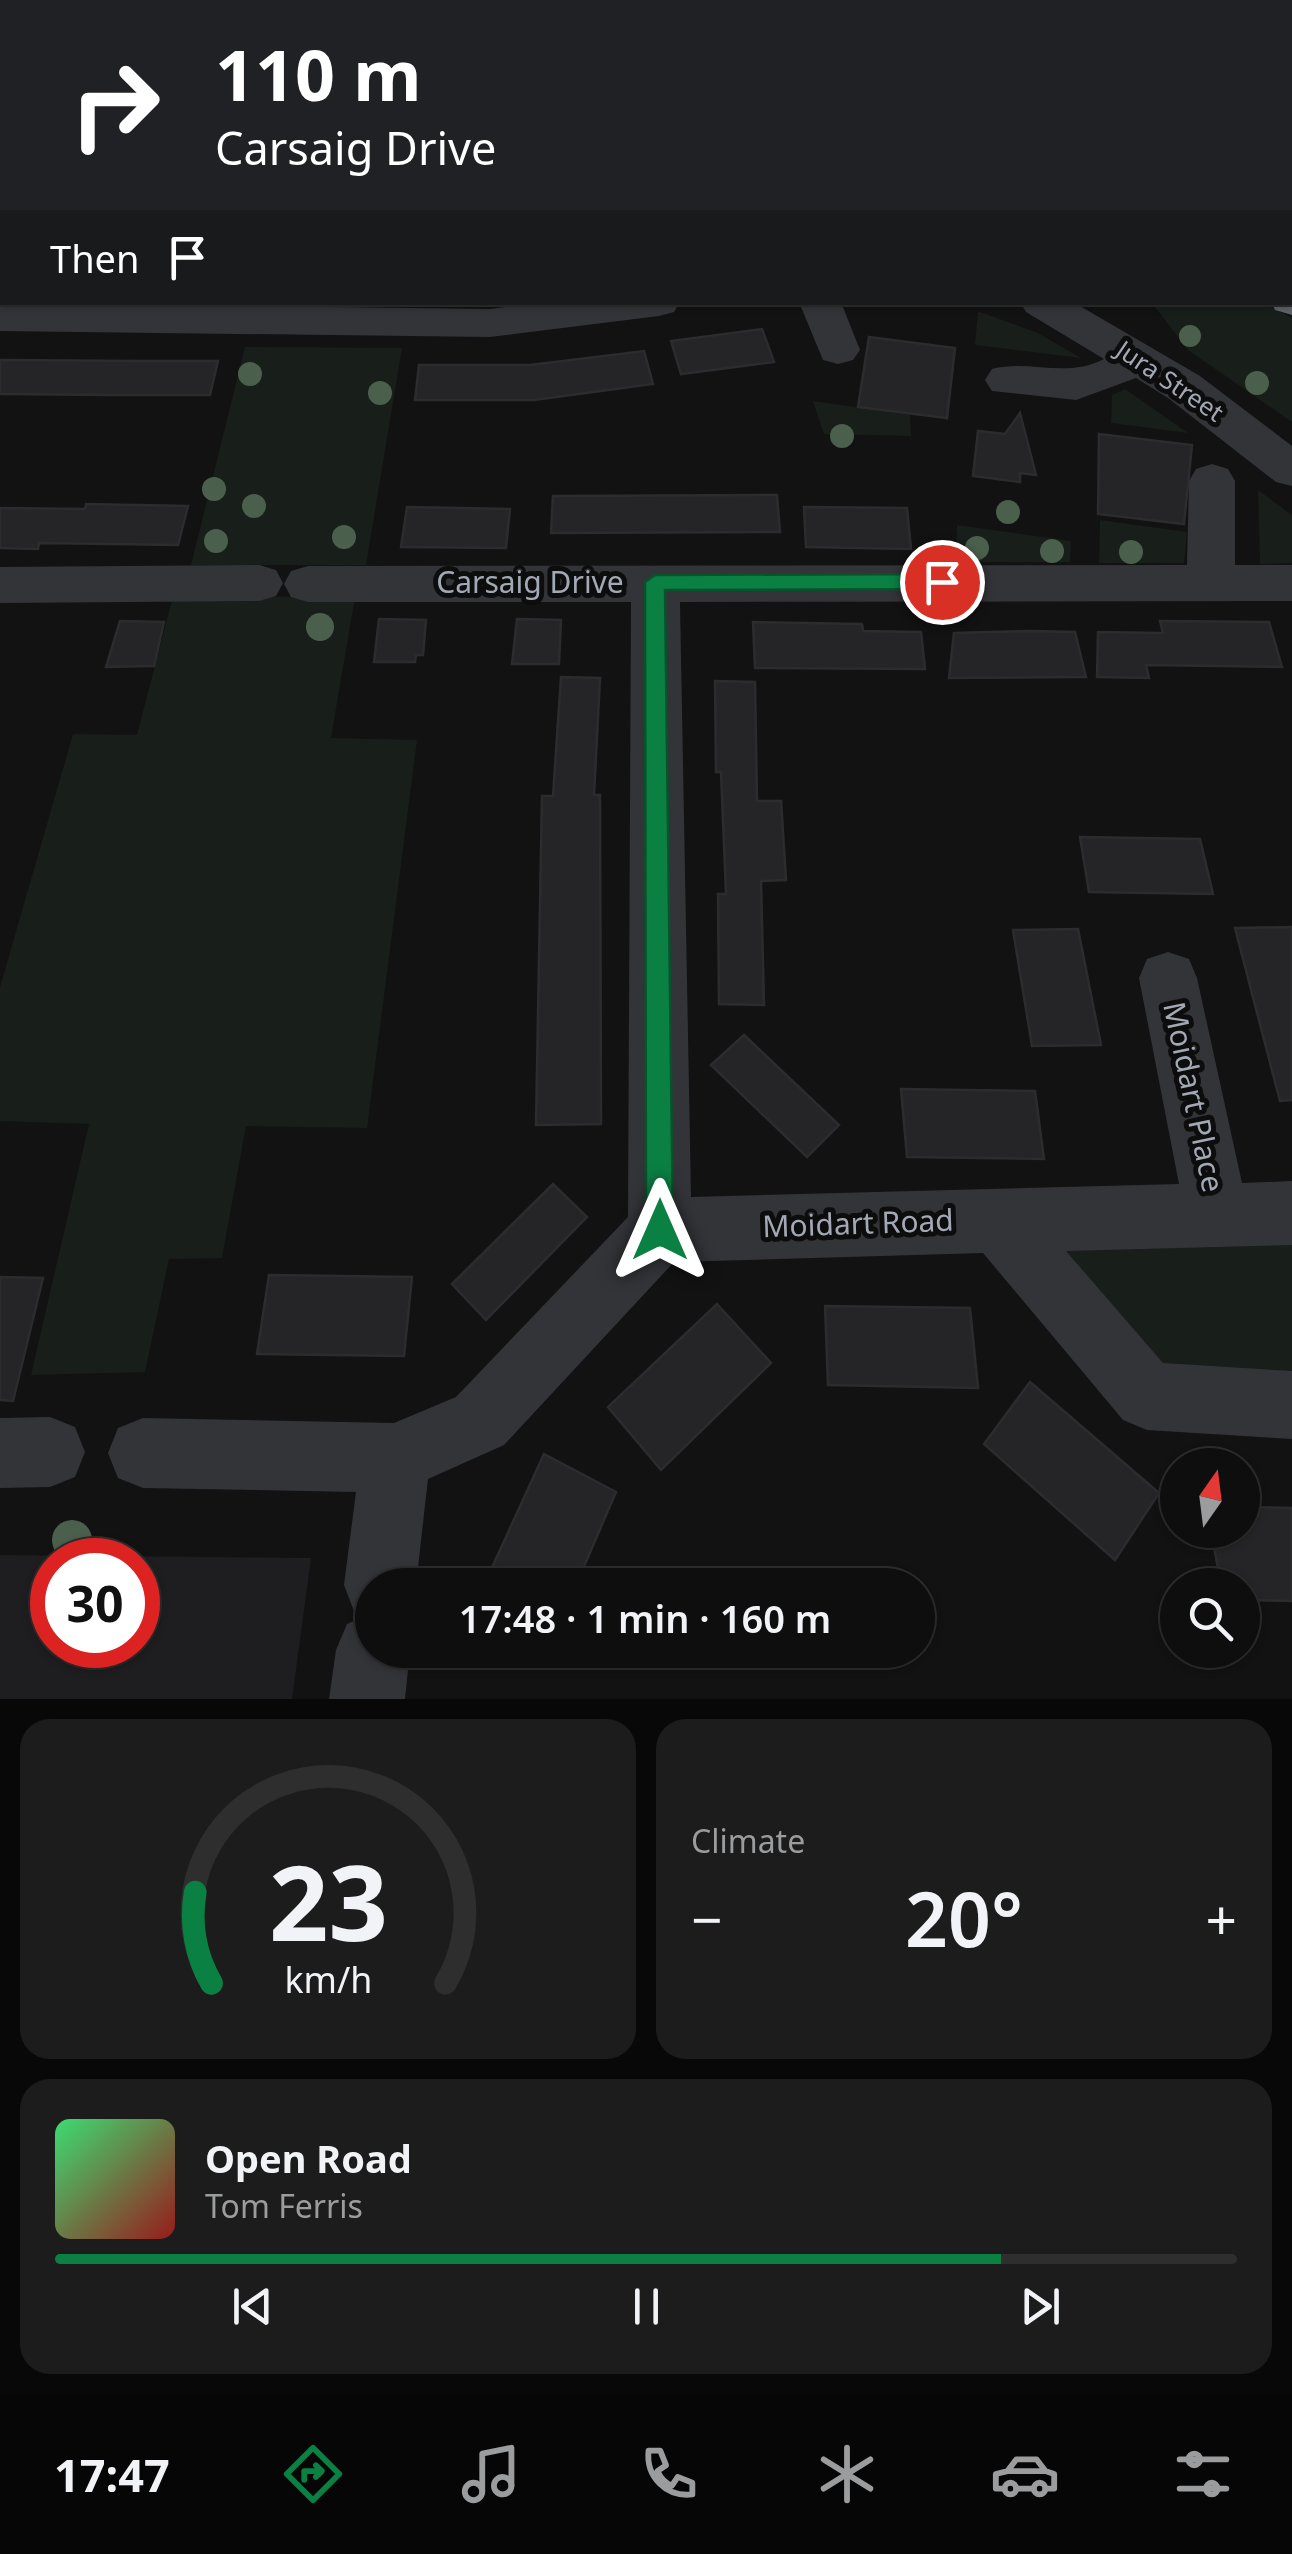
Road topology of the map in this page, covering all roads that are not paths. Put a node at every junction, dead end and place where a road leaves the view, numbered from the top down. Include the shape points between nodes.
1 (635, 305) edge
2 (821, 305) edge
3 (1046, 305) edge
4 (0, 317) edge
5 (838, 350) dead end
6 (1137, 356) junction
7 (1007, 380) dead end
8 (1292, 470) edge
9 (1212, 481) dead end
10 (655, 582) junction
11 (259, 583) dead end
12 (1292, 583) edge
13 (308, 584) dead end
14 (1212, 584) junction
15 (0, 586) edge
16 (1168, 978) dead end
17 (1292, 1213) edge
18 (1217, 1216) junction
19 (997, 1220) junction
20 (660, 1230) junction
21 (1292, 1405) edge
22 (143, 1453) dead end
23 (395, 1458) junction
24 (382, 1568) edge
25 (371, 1668) edge
26 (367, 1699) edge

1 - 4 street via 490,323
2 - 5 street
3 - 6 street, Jura Street
6 - 7 street via 1088,386
6 - 8 street, Jura Street
9 - 14 street
10 - 13 street, Carsaig Drive
10 - 14 street, Carsaig Drive
10 - 20 street
11 - 15 street
12 - 14 street, Carsaig Drive
16 - 18 street, Moidart Place
17 - 18 street, Moidart Road
18 - 19 street, Moidart Road
19 - 20 street, Moidart Road
19 - 21 street via 1147,1396
20 - 23 street via 480,1421
22 - 23 street
23 - 24 street
25 - 26 street

